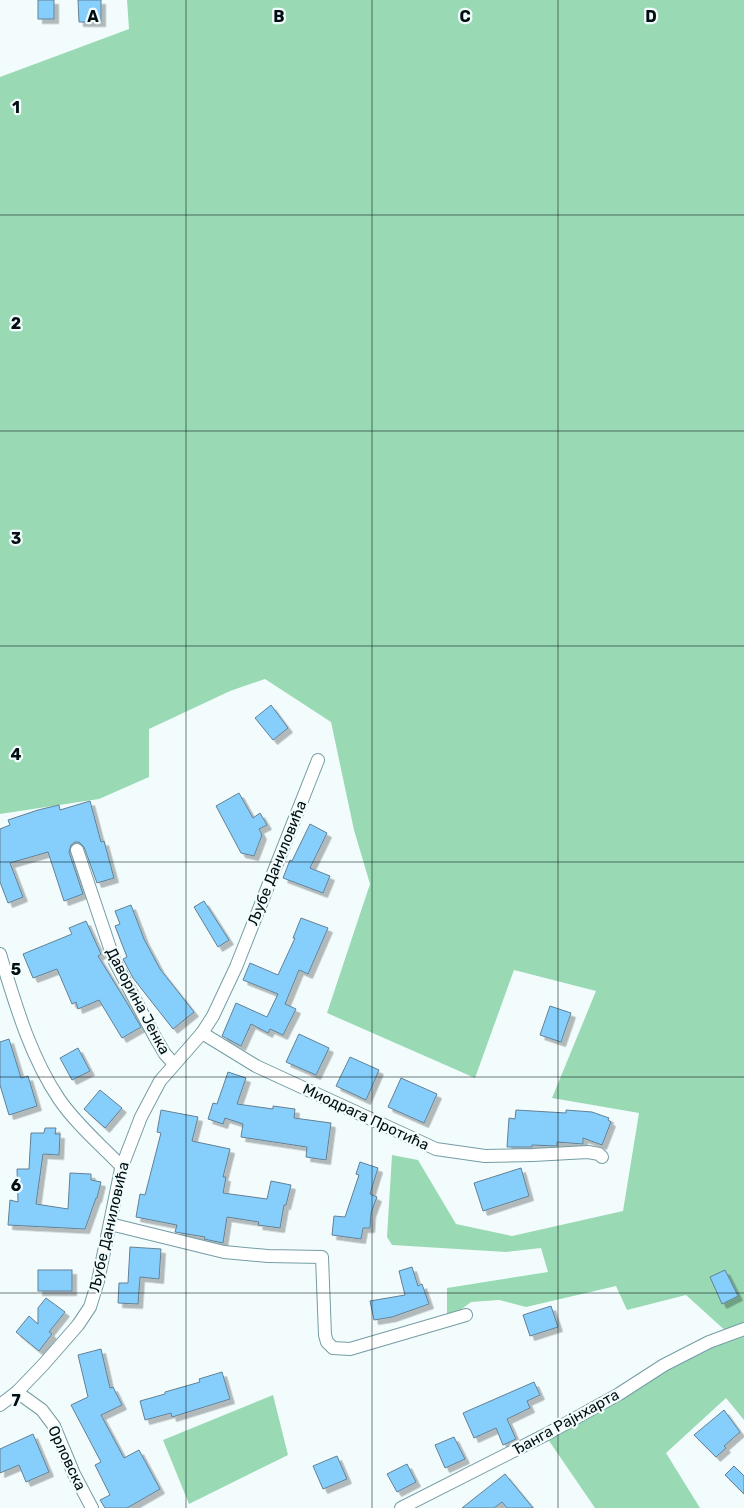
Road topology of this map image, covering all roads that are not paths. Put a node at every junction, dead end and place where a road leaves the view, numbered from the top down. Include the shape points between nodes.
1 (318, 760) dead end
2 (77, 850) dead end
3 (0, 954) edge
4 (202, 1034) junction
5 (174, 1064) junction
6 (602, 1157) dead end
7 (122, 1167) junction
8 (110, 1224) junction
9 (466, 1315) dead end
10 (744, 1329) edge
11 (17, 1392) junction
12 (0, 1405) edge
13 (92, 1508) edge
14 (401, 1508) edge

1 - 4 street, Љубе Даниловића via 236,967
2 - 5 street, Даворина Јенка via 114,960 155,1038
3 - 7 street via 22,1023 45,1075 72,1115
4 - 5 street, Љубе Даниловића
4 - 6 street, Миодрага Протића via 256,1066 436,1149 492,1156 588,1152
5 - 7 street, Љубе Даниловића via 148,1100
7 - 8 street, Љубе Даниловића
8 - 9 street via 224,1252 322,1257 325,1335 333,1348 342,1350
8 - 11 street, Љубе Даниловића via 90,1306 62,1344
10 - 14 street, Ђанга Рајнхарта via 709,1342 664,1365 545,1435
11 - 12 street, Љубе Даниловића
11 - 13 street, Орловска via 42,1410 54,1426

